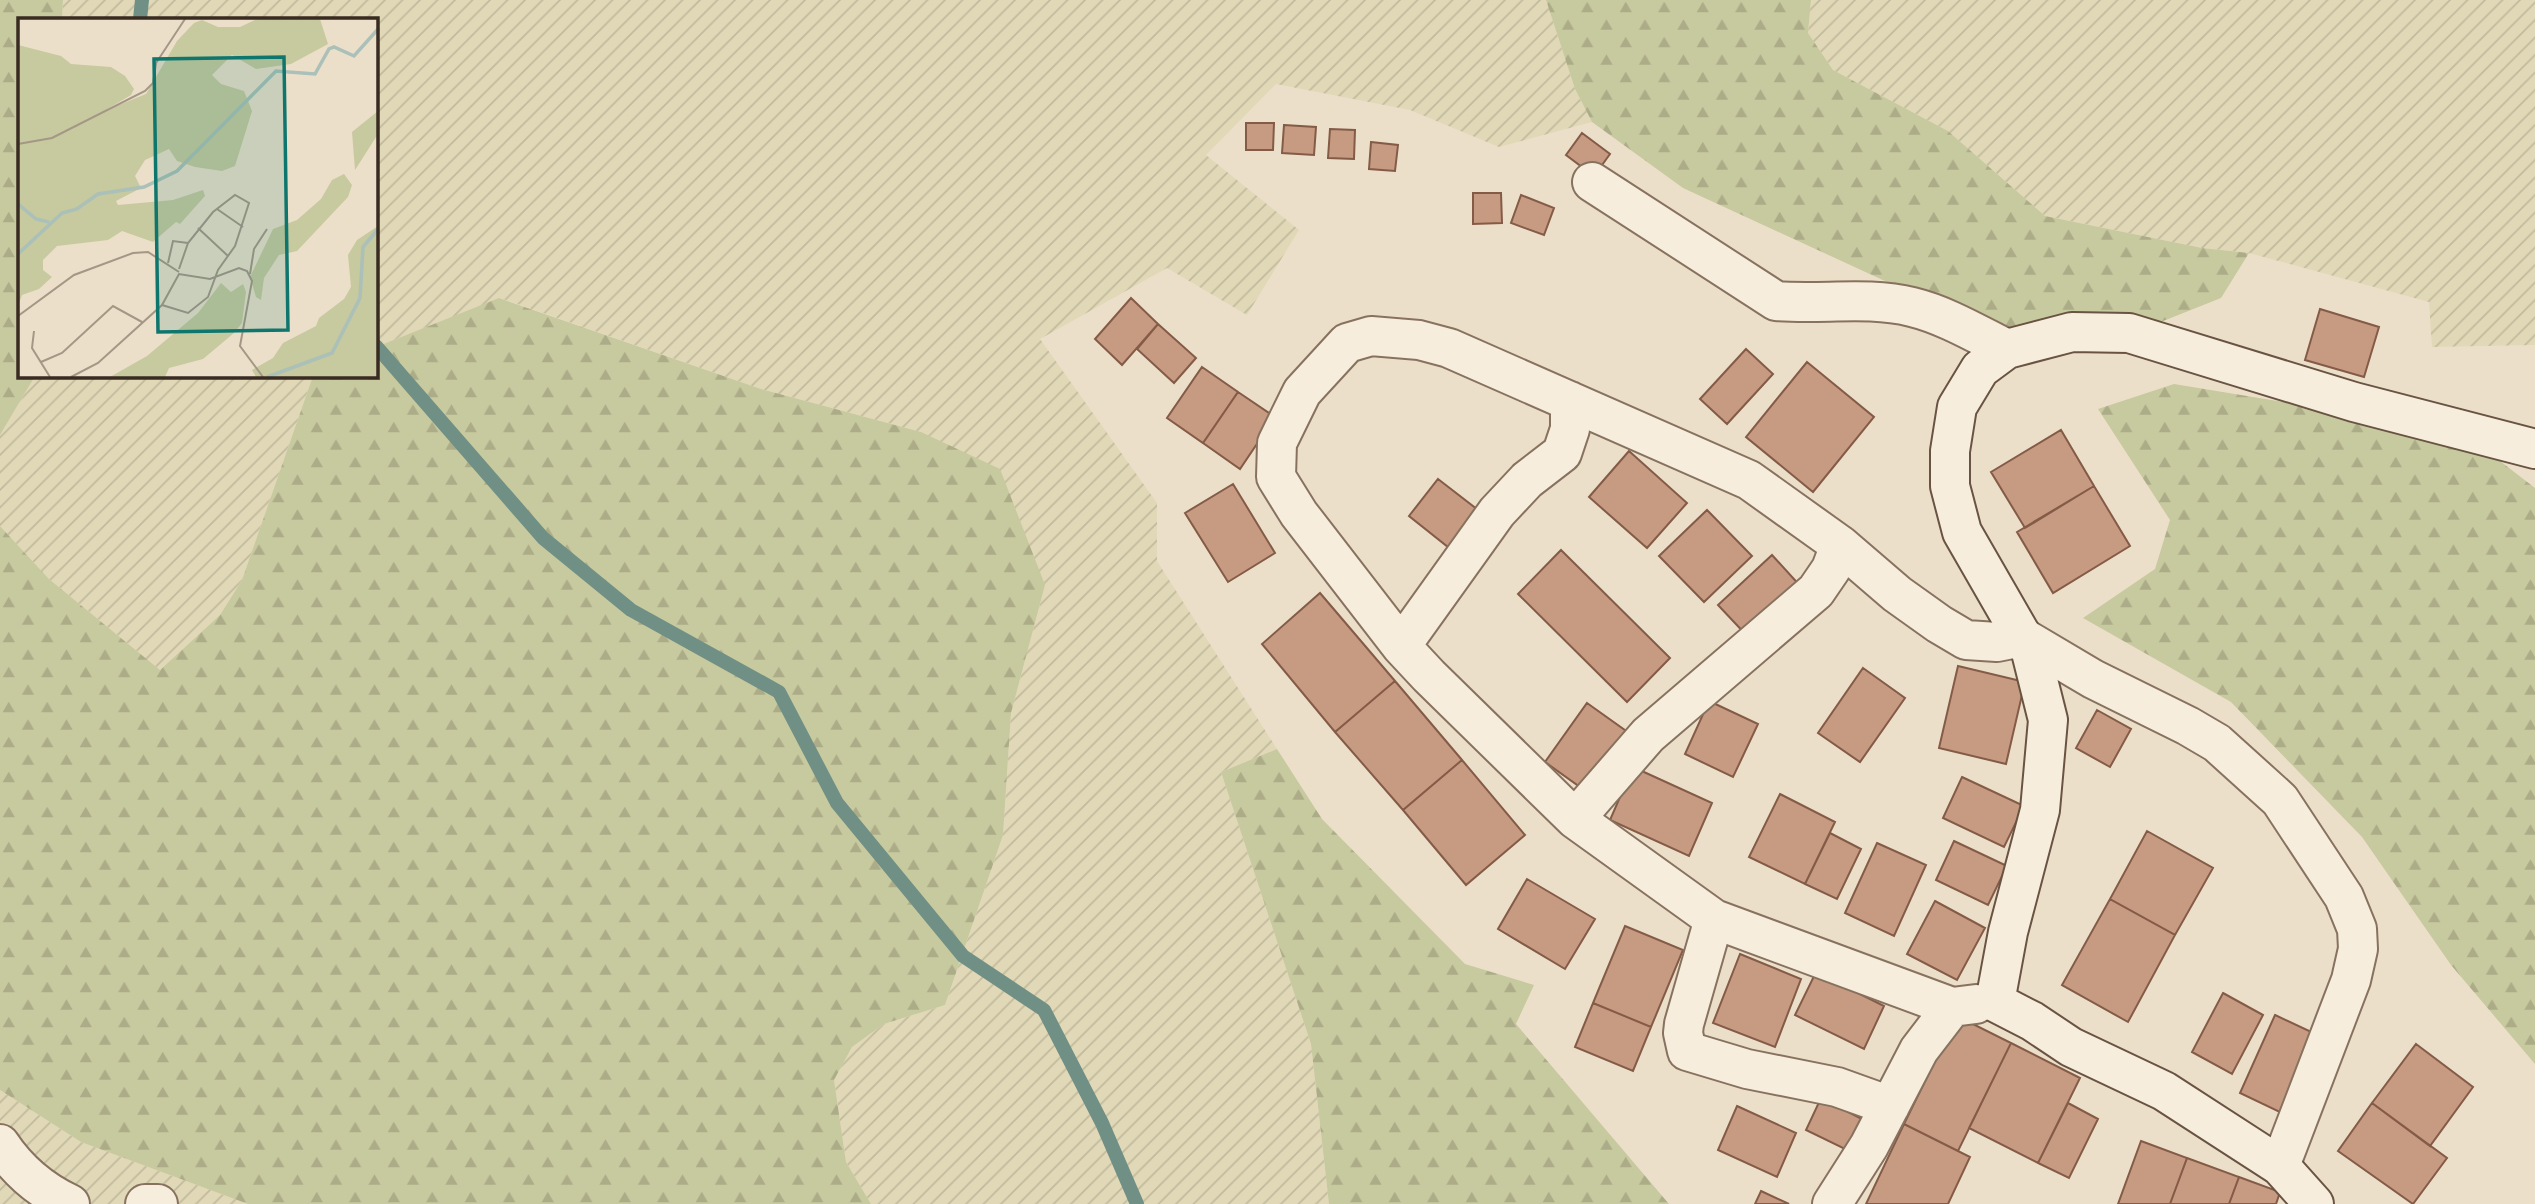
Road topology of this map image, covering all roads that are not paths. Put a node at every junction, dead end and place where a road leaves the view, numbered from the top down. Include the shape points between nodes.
1 (1592, 182) dead end
2 (2007, 349) junction
3 (1570, 401) junction
4 (2535, 449) edge
5 (1840, 545) junction
6 (2022, 636) junction
7 (1401, 646) junction
8 (1575, 818) junction
9 (1714, 919) junction
10 (1995, 1002) junction
11 (1952, 1007) junction
12 (1890, 1106) junction
13 (0, 1144) edge
14 (2280, 1166) junction
15 (69, 1204) edge
16 (145, 1204) edge
17 (158, 1204) edge
18 (1832, 1204) edge
19 (2314, 1204) edge

1 - 2 street via 1776,301 1852,300 1912,307
2 - 4 street via 2072,332 2129,333 2354,402
2 - 6 street via 1980,369 1957,407 1950,486 1962,532
3 - 5 street via 1749,480
3 - 7 street via 1570,429 1562,453 1527,480 1497,512
3 - 7 street via 1448,348 1371,336 1347,343 1302,392 1277,443 1276,477 1298,514
5 - 6 street via 1898,594 1966,640 1997,642
5 - 8 street via 1816,591 1648,735
6 - 10 street via 2031,652 2048,720 2040,810
6 - 14 street via 2093,679 2217,743 2280,800 2344,897 2357,929 2351,981
7 - 8 street
8 - 9 street
9 - 11 street
9 - 12 street via 1684,1024 1687,1051 1747,1069 1837,1087
10 - 11 street
10 - 14 street via 2071,1047 2164,1091
11 - 12 street via 1919,1051
12 - 18 street
13 - 15 street via 39,1187
14 - 19 street
16 - 17 street

